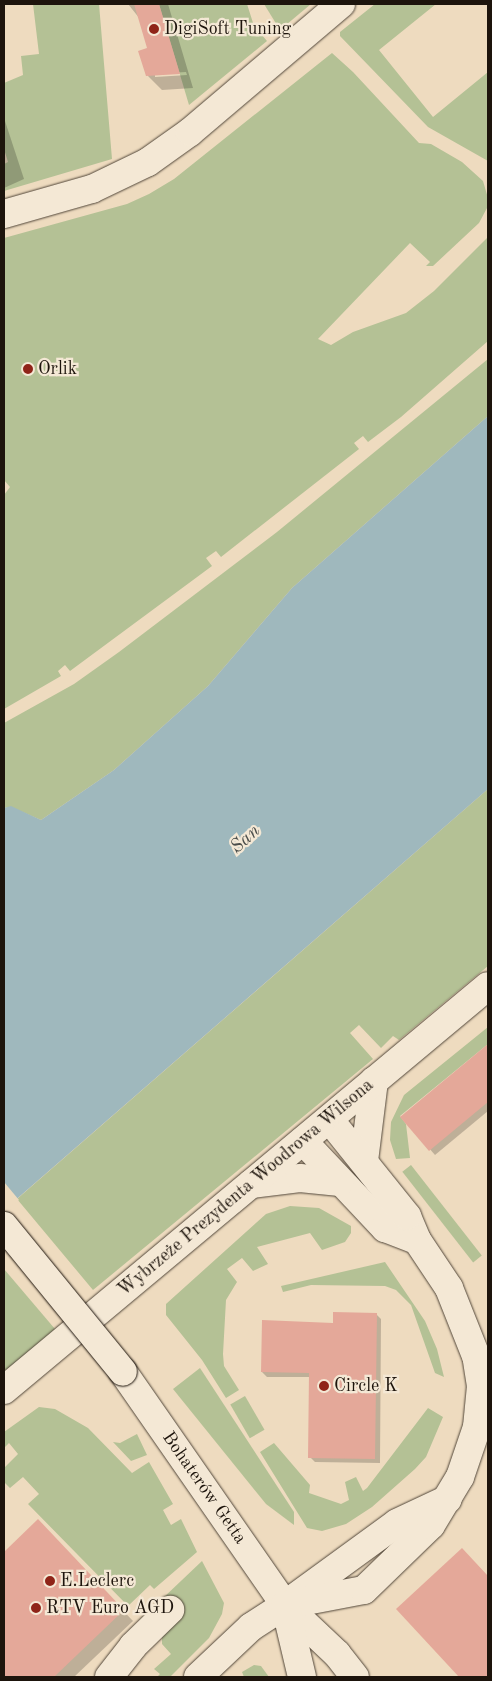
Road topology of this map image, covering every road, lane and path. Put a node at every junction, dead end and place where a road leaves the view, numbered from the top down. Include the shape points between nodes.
1 (341, 4) edge
2 (4, 214) edge
3 (488, 986) edge
4 (374, 1081) junction
5 (329, 1119) junction
6 (303, 1141) junction
7 (364, 1161) junction
8 (340, 1182) junction
9 (251, 1184) junction
10 (4, 1226) edge
11 (417, 1240) junction
12 (4, 1390) edge
13 (449, 1499) junction
14 (285, 1605) junction
15 (170, 1610) dead end
16 (109, 1677) edge
17 (198, 1677) edge
18 (302, 1677) edge
19 (354, 1677) edge

1 - 2 street via 190,132 148,162 92,189
3 - 4 street, Wybrzeże Prezydenta Woodrowa Wilsona
4 - 5 street, Wybrzeże Prezydenta Woodrowa Wilsona
4 - 7 street
5 - 6 street, Wybrzeże Prezydenta Woodrowa Wilsona
5 - 7 street
6 - 8 street
6 - 9 street, Wybrzeże Prezydenta Woodrowa Wilsona
7 - 11 street via 407,1216
8 - 9 street via 300,1178
8 - 11 street via 386,1228
9 - 12 street, Wybrzeże Prezydenta Woodrowa Wilsona
10 - 14 street, Bohaterów Getta, bridge via 123,1372
11 - 13 street via 449,1288 463,1319 481,1386 477,1427
13 - 14 street via 397,1522
13 - 14 street via 431,1525 364,1590
14 - 17 street via 251,1626
14 - 18 street, Bohaterów Getta
14 - 19 street, Bohaterów Getta via 337,1654
15 - 16 street via 133,1646

